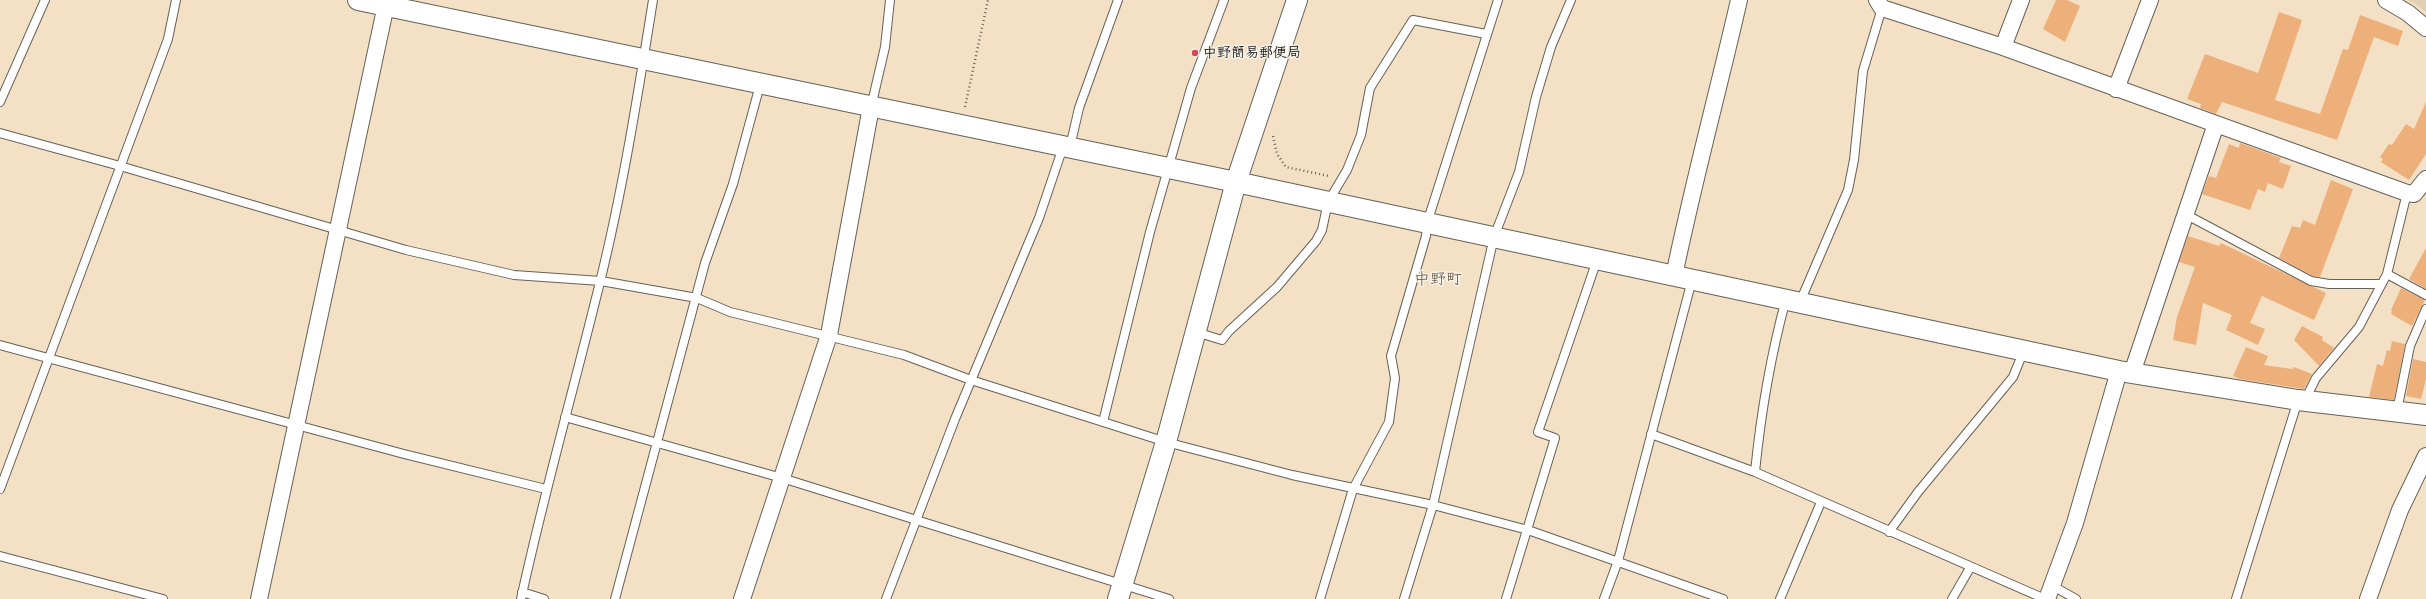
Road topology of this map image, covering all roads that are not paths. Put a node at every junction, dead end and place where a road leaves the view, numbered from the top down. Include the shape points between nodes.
1 (45, 0) edge
2 (176, 0) edge
3 (358, 0) edge
4 (654, 0) edge
5 (890, 0) edge
6 (1118, 0) edge
7 (1224, 0) edge
8 (1297, 0) edge
9 (1498, 0) edge
10 (1572, 0) edge
11 (1739, 0) edge
12 (2021, 0) edge
13 (2150, 0) edge
14 (2386, 0) edge
15 (386, 3) edge
16 (1880, 4) edge
17 (2426, 28) edge
18 (1486, 34) junction
19 (2003, 47) junction
20 (645, 60) junction
21 (760, 85) junction
22 (2116, 89) junction
23 (0, 102) edge
24 (871, 107) junction
25 (2216, 124) junction
26 (0, 133) edge
27 (1066, 147) junction
28 (120, 166) junction
29 (1169, 168) junction
30 (2426, 179) edge
31 (1236, 182) junction
32 (2407, 193) junction
33 (1328, 202) junction
34 (2185, 214) junction
35 (1427, 223) junction
36 (338, 231) junction
37 (1494, 237) junction
38 (1598, 260) junction
39 (2387, 274) junction
40 (1683, 278) junction
41 (601, 280) junction
42 (2381, 284) junction
43 (2426, 295) edge
44 (697, 298) junction
45 (1793, 301) junction
46 (2426, 309) edge
47 (1196, 332) junction
48 (829, 335) junction
49 (0, 345) edge
50 (2024, 349) junction
51 (49, 358) junction
52 (2126, 372) junction
53 (971, 380) junction
54 (2301, 401) junction
55 (2397, 412) junction
56 (2426, 415) edge
57 (565, 417) junction
58 (1103, 422) junction
59 (297, 424) junction
60 (1651, 434) junction
61 (1166, 442) junction
62 (656, 443) junction
63 (2426, 456) edge
64 (1756, 472) junction
65 (782, 478) junction
66 (0, 489) edge
67 (546, 489) junction
68 (1353, 489) junction
69 (1821, 502) junction
70 (1433, 505) junction
71 (918, 519) junction
72 (1528, 530) junction
73 (1889, 532) junction
74 (0, 556) edge
75 (1618, 561) junction
76 (1970, 568) junction
77 (1120, 592) edge
78 (2049, 595) edge
79 (521, 596) edge
80 (163, 599) edge
81 (259, 599) edge
82 (544, 599) edge
83 (615, 599) edge
84 (742, 599) edge
85 (886, 599) edge
86 (1169, 599) edge
87 (1320, 599) edge
88 (1404, 599) edge
89 (1506, 599) edge
90 (1604, 599) edge
91 (1723, 599) edge
92 (1780, 599) edge
93 (1952, 599) edge
94 (2076, 599) edge
95 (2236, 599) edge
96 (2368, 599) edge

1 - 23 lane
2 - 28 lane via 168,39
3 - 15 street
4 - 20 lane
5 - 24 lane via 885,47
6 - 27 lane
7 - 29 lane via 1191,88
8 - 31 street
9 - 18 lane
10 - 37 lane via 1551,47 1536,97 1519,172
11 - 40 street via 1691,194
12 - 19 street
13 - 22 street
14 - 17 street
15 - 20 street
15 - 36 street
16 - 19 street
16 - 45 lane via 1863,70 1854,160 1848,190
18 - 33 lane via 1413,20 1370,88 1361,135 1354,154
18 - 35 lane
19 - 22 street
20 - 21 street
20 - 41 lane
21 - 24 street
21 - 44 lane via 749,131 705,263
22 - 25 street
24 - 27 street
24 - 48 street
25 - 32 street
25 - 34 street
26 - 28 lane
27 - 29 street
27 - 53 lane via 1040,218
28 - 36 lane
28 - 51 lane
29 - 31 street
29 - 58 lane via 1150,232
30 - 32 street via 2418,192
31 - 33 street
31 - 47 street
32 - 39 lane
33 - 35 street
33 - 47 lane via 1322,230 1316,241 1277,287 1222,340
34 - 42 lane via 2310,281 2324,284
34 - 52 street
35 - 37 street
35 - 68 lane via 1426,236 1391,356 1395,378 1389,422
36 - 41 lane via 514,275
36 - 59 street
37 - 38 street
37 - 70 lane
38 - 40 street
38 - 72 lane via 1538,432 1555,438
39 - 42 lane
39 - 43 lane
40 - 45 street
40 - 60 lane
41 - 44 lane
41 - 57 lane
42 - 54 lane via 2359,327 2316,378
44 - 48 lane via 730,312
44 - 62 lane
45 - 50 street
45 - 64 lane via 1770,359 1764,391
46 - 55 lane via 2410,346
47 - 61 street
48 - 53 lane via 904,355
48 - 65 street
49 - 51 lane
50 - 52 street
50 - 73 lane via 2013,377 1922,486
51 - 59 lane
51 - 66 lane
52 - 54 street
52 - 78 street
53 - 58 lane
53 - 71 lane
54 - 55 street
54 - 95 lane
55 - 56 street
57 - 62 lane
57 - 67 lane
58 - 61 lane
59 - 67 lane
59 - 81 street
60 - 64 lane
60 - 75 lane
61 - 68 lane
61 - 77 street
62 - 65 lane
62 - 83 lane
63 - 96 street via 2400,510
64 - 69 lane
65 - 71 lane
65 - 84 street
67 - 79 lane
68 - 70 lane
68 - 87 lane
69 - 73 lane
69 - 92 lane
70 - 72 lane
70 - 88 lane
71 - 77 lane
71 - 85 lane
72 - 75 lane
72 - 89 lane
73 - 76 lane
74 - 80 lane
75 - 90 lane
75 - 91 lane
76 - 78 lane
76 - 93 lane
77 - 86 lane
78 - 94 lane
79 - 82 lane

